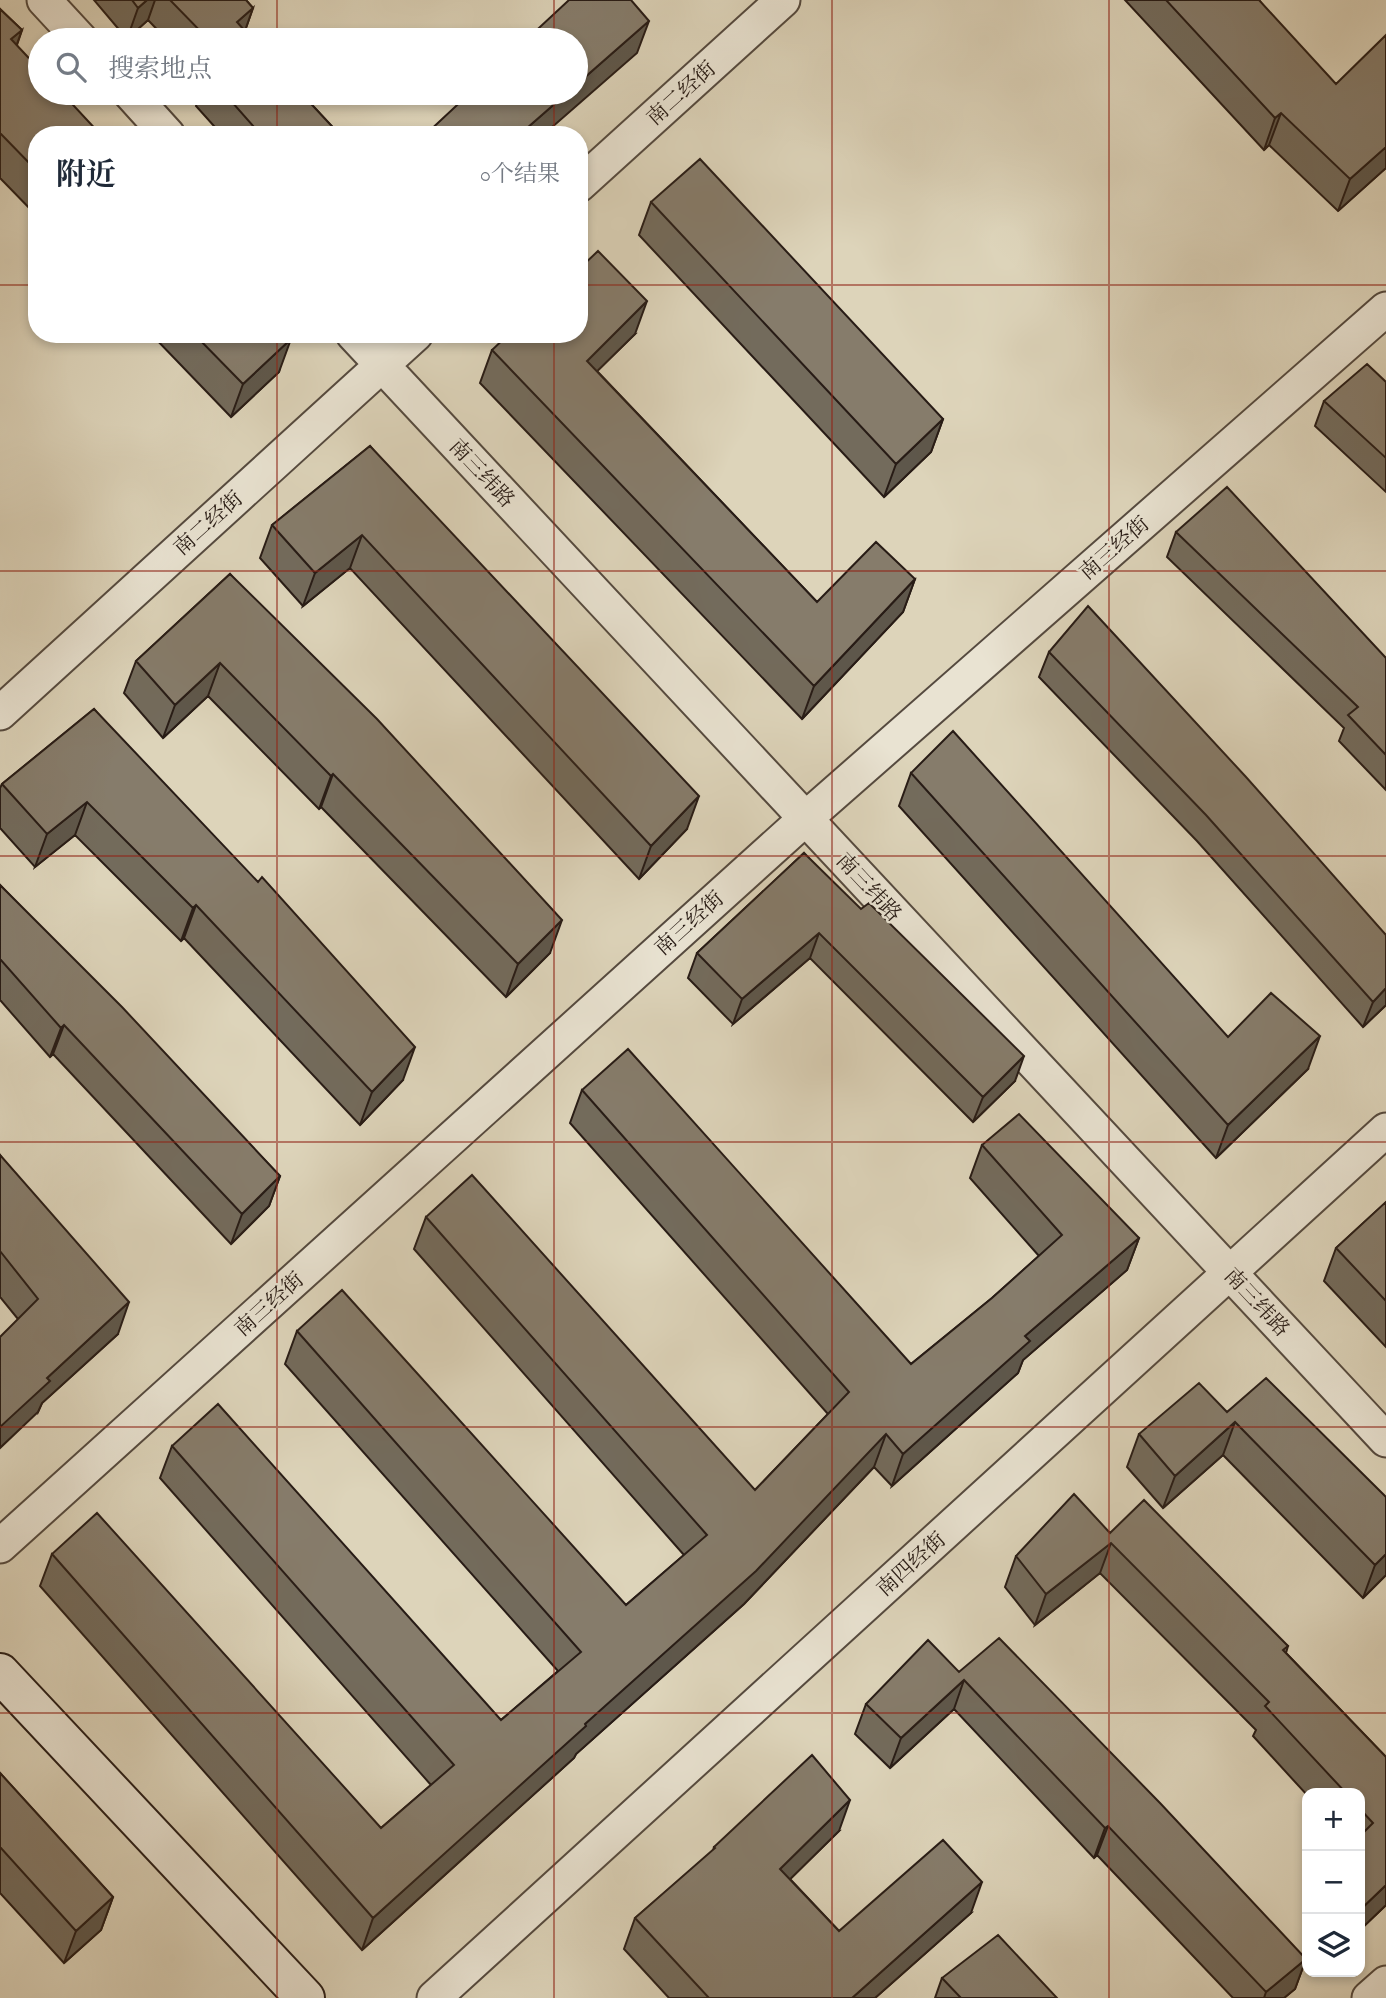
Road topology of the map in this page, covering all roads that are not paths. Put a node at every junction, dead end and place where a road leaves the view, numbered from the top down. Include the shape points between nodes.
1 (44, 0) edge
2 (783, 0) edge
3 (70, 28) edge
4 (141, 105) edge
5 (160, 126) edge
6 (588, 177) edge
7 (1386, 309) edge
8 (361, 343) edge
9 (406, 343) edge
10 (382, 365) junction
11 (0, 713) edge
12 (805, 819) junction
13 (1386, 1130) edge
14 (1230, 1273) junction
15 (1386, 1440) edge
16 (0, 1546) edge
17 (0, 1673) edge
18 (1386, 1983) edge
19 (305, 1998) edge
20 (434, 1998) edge
21 (1369, 1998) edge

1 - 3 street
2 - 6 street, 南二经街
4 - 5 street
7 - 12 street, 南三经街
8 - 10 street, 南三纬路
9 - 10 street, 南二经街
10 - 11 street, 南二经街
10 - 12 street, 南三纬路
12 - 14 street, 南三纬路
12 - 16 street, 南三经街
13 - 14 street, 南四经街
14 - 15 street, 南三纬路
14 - 20 street, 南四经街
17 - 19 street
18 - 21 street

